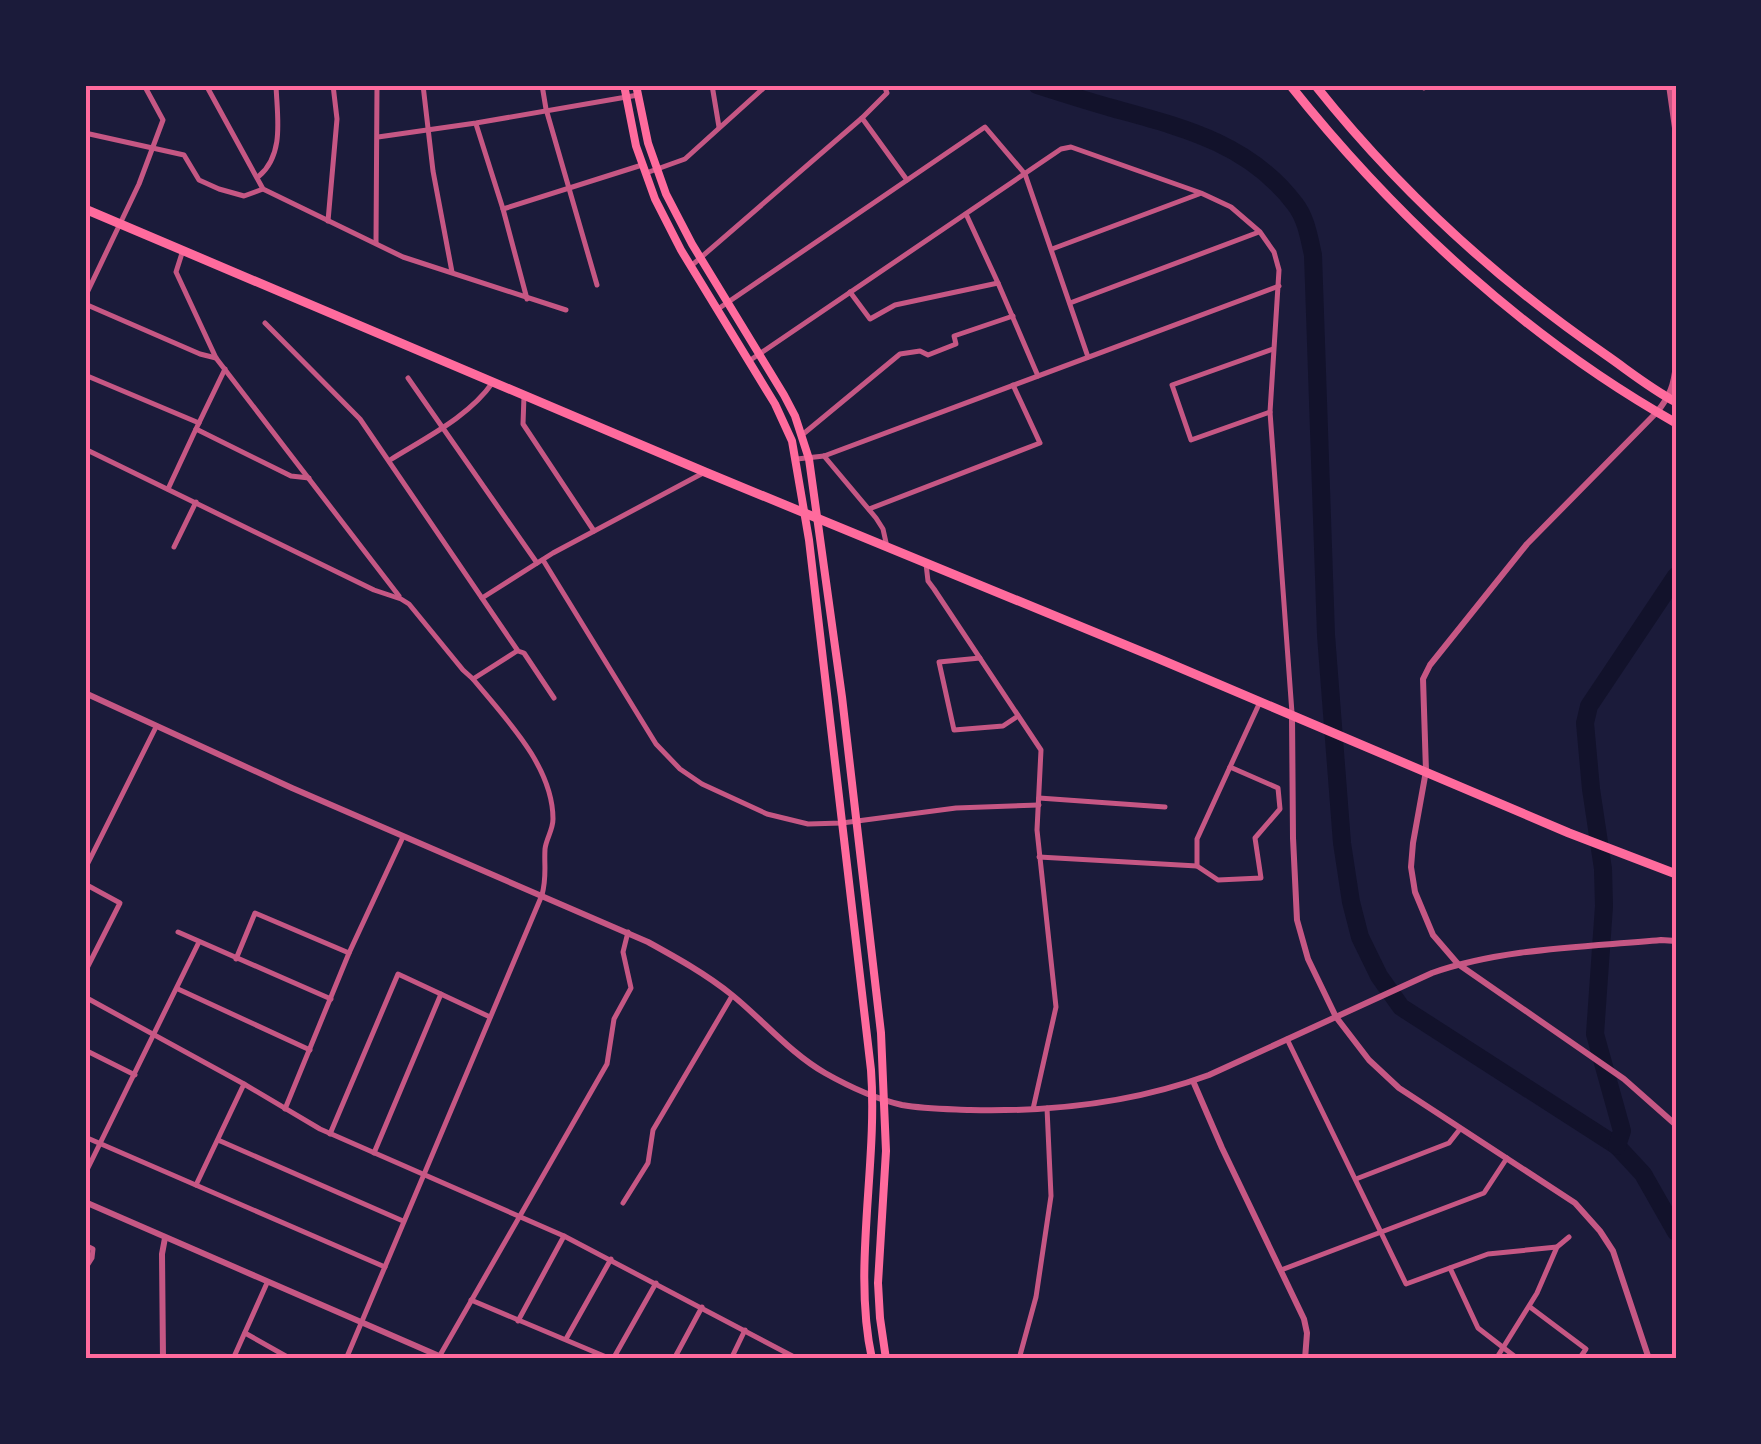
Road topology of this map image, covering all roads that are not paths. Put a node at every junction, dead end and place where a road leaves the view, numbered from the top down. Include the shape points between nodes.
1 (144, 85) edge
2 (206, 85) edge
3 (276, 85) edge
4 (333, 85) edge
5 (377, 85) edge
6 (424, 85) edge
7 (542, 85) edge
8 (624, 85) edge
9 (712, 85) edge
10 (767, 85) edge
11 (884, 85) edge
12 (1290, 85) edge
13 (1315, 85) edge
14 (1669, 85) edge
15 (637, 90) edge
16 (626, 97) junction
17 (546, 109) junction
18 (862, 118) junction
19 (476, 123) junction
20 (719, 127) junction
21 (427, 130) junction
22 (85, 133) edge
23 (1676, 135) edge
24 (378, 137) junction
25 (152, 147) junction
26 (643, 170) junction
27 (656, 170) junction
28 (1025, 174) junction
29 (258, 177) junction
30 (908, 180) junction
31 (263, 189) junction
32 (569, 189) junction
33 (1201, 193) junction
34 (85, 209) edge
35 (503, 209) junction
36 (966, 214) junction
37 (328, 221) junction
38 (119, 223) junction
39 (1260, 232) junction
40 (376, 243) junction
41 (1052, 249) junction
42 (182, 250) junction
43 (700, 258) junction
44 (691, 266) junction
45 (452, 272) junction
46 (998, 283) junction
47 (597, 285) dead end
48 (1280, 286) junction
49 (850, 292) junction
50 (528, 299) junction
51 (85, 301) edge
52 (728, 303) junction
53 (1070, 303) junction
54 (566, 310) dead end
55 (718, 310) junction
56 (1013, 316) junction
57 (265, 323) dead end
58 (1273, 349) junction
59 (759, 354) junction
60 (1088, 357) junction
61 (216, 358) junction
62 (748, 361) junction
63 (1676, 364) edge
64 (225, 369) junction
65 (85, 375) edge
66 (1038, 376) junction
67 (408, 378) dead end
68 (492, 382) junction
69 (1014, 385) junction
70 (524, 395) junction
71 (1672, 400) edge
72 (1270, 412) junction
73 (1657, 412) junction
74 (1676, 423) edge
75 (198, 426) junction
76 (443, 426) junction
77 (802, 436) junction
78 (85, 448) edge
79 (824, 456) junction
80 (810, 458) junction
81 (797, 459) junction
82 (390, 460) junction
83 (705, 472) junction
84 (310, 478) junction
85 (168, 489) junction
86 (196, 502) junction
87 (868, 508) junction
88 (805, 514) junction
89 (817, 519) junction
90 (594, 531) junction
91 (887, 547) junction
92 (174, 548) dead end
93 (540, 561) junction
94 (926, 563) junction
95 (482, 598) junction
96 (401, 599) junction
97 (518, 651) junction
98 (980, 658) junction
99 (473, 679) junction
100 (840, 683) junction
101 (826, 686) junction
102 (85, 693) edge
103 (554, 698) dead end
104 (1260, 702) junction
105 (1018, 716) junction
106 (1292, 716) junction
107 (156, 727) junction
108 (1230, 766) junction
109 (1426, 771) junction
110 (1039, 802) junction
111 (1165, 807) dead end
112 (856, 821) junction
113 (842, 823) junction
114 (404, 836) junction
115 (1039, 858) junction
116 (1196, 866) junction
117 (85, 869) edge
118 (1676, 874) edge
119 (85, 884) edge
120 (542, 895) junction
121 (178, 932) dead end
122 (628, 932) junction
123 (1676, 941) edge
124 (199, 942) junction
125 (348, 953) junction
126 (236, 959) junction
127 (1458, 964) junction
128 (85, 972) edge
129 (178, 989) junction
130 (441, 994) junction
131 (732, 996) junction
132 (85, 997) edge
133 (330, 999) junction
134 (490, 1017) junction
135 (1336, 1017) junction
136 (153, 1034) junction
137 (1287, 1039) junction
138 (85, 1050) edge
139 (310, 1050) junction
140 (135, 1075) junction
141 (1192, 1082) junction
142 (244, 1084) junction
143 (873, 1094) junction
144 (886, 1100) junction
145 (1047, 1108) junction
146 (284, 1109) junction
147 (1033, 1109) junction
148 (1676, 1125) edge
149 (1460, 1129) junction
150 (330, 1134) junction
151 (85, 1137) edge
152 (218, 1140) junction
153 (100, 1143) junction
154 (374, 1152) junction
155 (1507, 1158) junction
156 (85, 1174) edge
157 (422, 1174) junction
158 (1355, 1180) junction
159 (196, 1185) junction
160 (85, 1202) edge
161 (623, 1204) dead end
162 (520, 1217) junction
163 (403, 1221) junction
164 (1380, 1232) junction
165 (564, 1236) junction
166 (1569, 1237) dead end
167 (166, 1238) junction
168 (85, 1245) edge
169 (1557, 1246) junction
170 (611, 1259) junction
171 (385, 1267) junction
172 (1450, 1268) junction
173 (85, 1269) edge
174 (1281, 1270) junction
175 (268, 1283) junction
176 (656, 1283) junction
177 (471, 1300) junction
178 (1530, 1306) junction
179 (702, 1307) junction
180 (518, 1322) junction
181 (361, 1324) junction
182 (745, 1330) junction
183 (245, 1333) junction
184 (565, 1340) junction
185 (1503, 1349) junction
186 (786, 1356) edge
187 (442, 1358) edge
188 (163, 1359) edge
189 (232, 1359) edge
190 (292, 1359) edge
191 (346, 1359) edge
192 (612, 1359) edge
193 (674, 1359) edge
194 (731, 1359) edge
195 (798, 1359) edge
196 (872, 1359) edge
197 (886, 1359) edge
198 (1019, 1359) edge
199 (1305, 1359) edge
200 (1496, 1359) edge
201 (1518, 1359) edge
202 (1579, 1359) edge
203 (1649, 1359) edge

1 - 25 street via 163,120
2 - 29 street
3 - 29 street via 277,146
4 - 37 street via 337,120
5 - 24 street
6 - 21 street
7 - 17 street
8 - 16 main road
9 - 20 street
10 - 20 street
11 - 18 street via 887,93
12 - 73 main road via 1428,236 1568,353
13 - 71 main road via 1480,258
14 - 23 street
15 - 16 street
15 - 27 main road
16 - 17 street
16 - 26 main road
17 - 19 street
17 - 32 street
18 - 30 street
18 - 43 street
19 - 21 street
19 - 35 street
20 - 27 street via 685,159
21 - 24 street
21 - 45 street
22 - 25 street
24 - 40 street
25 - 31 street via 184,155 199,180 219,189 244,196
25 - 38 street
26 - 27 street
26 - 32 street
26 - 44 main road
27 - 43 main road
28 - 30 street via 986,126
28 - 33 street via 1072,147
28 - 36 street
28 - 41 street
29 - 31 street
30 - 52 street
31 - 37 street
32 - 35 street
32 - 47 street
33 - 39 street via 1231,206
33 - 41 street
34 - 38 main road
35 - 50 street
36 - 46 street
36 - 49 street
37 - 40 street
38 - 42 main road
38 - 51 street
39 - 48 street via 1277,260
39 - 53 street
40 - 45 street
41 - 53 street
42 - 61 street via 176,272
42 - 68 main road
43 - 44 street
43 - 52 main road
44 - 55 main road
45 - 50 street
46 - 49 street via 895,304 870,320
46 - 56 street
48 - 58 street
48 - 60 street
49 - 59 street
50 - 54 street
51 - 61 street
52 - 55 street
52 - 59 main road
53 - 60 street
55 - 62 main road
56 - 66 street
56 - 77 street via 954,336 956,344 928,355 900,354
57 - 82 street via 360,419
58 - 72 street
58 - 72 street via 1172,385 1191,440
59 - 62 street
59 - 77 main road
60 - 66 street
61 - 64 street
62 - 81 main road via 783,419
63 - 71 street
64 - 75 street
64 - 84 street
65 - 75 street
66 - 69 street
67 - 76 street
68 - 70 main road
68 - 76 street
69 - 79 street
69 - 87 street via 1040,444
70 - 83 main road
70 - 90 street via 522,424
71 - 73 street
72 - 106 street
73 - 74 main road
73 - 109 street via 1527,544 1430,665 1423,679
75 - 84 street via 291,476
75 - 85 street
76 - 82 street
76 - 93 street
77 - 80 main road
78 - 85 street
79 - 80 street
79 - 87 street
80 - 81 street
80 - 89 main road
81 - 88 main road
82 - 95 street
83 - 88 main road
83 - 90 street
84 - 96 street
85 - 86 street
86 - 92 street
86 - 96 street
87 - 91 street
88 - 89 main road
88 - 101 main road
89 - 91 main road
89 - 100 main road
90 - 93 street
91 - 94 main road
93 - 95 street
93 - 113 street via 656,744 680,769 767,814 808,824
94 - 98 street via 928,581
94 - 104 main road
95 - 97 street
96 - 99 street
97 - 99 street
97 - 103 street
98 - 105 street
98 - 105 street via 939,662 954,730 1003,726
99 - 120 street via 542,775 553,818
100 - 101 main road
100 - 112 main road
101 - 113 main road
102 - 107 street
104 - 106 main road
104 - 108 street
105 - 110 street via 1041,750
106 - 109 main road
106 - 135 street via 1298,920 1308,960
107 - 114 street
107 - 117 street
108 - 116 street via 1196,839
108 - 116 street via 1278,788 1280,809 1255,838 1261,878 1218,880
109 - 118 main road
109 - 127 street via 1413,843 1415,892 1433,935
110 - 111 street
110 - 112 street
110 - 115 street
112 - 113 street
112 - 144 main road
113 - 143 main road
114 - 120 street
114 - 125 street
115 - 116 street
115 - 147 street via 1056,1007
119 - 128 street via 120,903
120 - 122 street
120 - 134 street
121 - 124 street
122 - 131 street
122 - 162 street via 623,952 631,988 614,1019 607,1064
123 - 127 street
124 - 126 street
124 - 129 street
125 - 126 street via 255,914
125 - 133 street
126 - 133 street
127 - 135 street
127 - 148 street via 1624,1079
129 - 136 street
129 - 139 street
130 - 134 street
130 - 150 street via 398,974
130 - 154 street
131 - 143 street via 812,1065
131 - 161 street via 653,1130 648,1163
132 - 136 street
133 - 139 street
134 - 157 street
135 - 137 street
135 - 149 street via 1384,1075
136 - 140 street
136 - 142 street
137 - 141 street
137 - 158 street
138 - 140 street
139 - 146 street
140 - 153 street
141 - 145 street
141 - 174 street
142 - 146 street
142 - 152 street
143 - 144 street
143 - 196 main road via 865,1271
144 - 147 street via 932,1109
144 - 197 main road via 878,1283
145 - 147 street
145 - 198 street via 1051,1196
146 - 150 street
149 - 155 street
149 - 158 street via 1449,1143
150 - 154 street
151 - 153 street
152 - 159 street
152 - 163 street
153 - 156 street
153 - 159 street
154 - 157 street
155 - 164 street via 1484,1193
155 - 203 street via 1576,1203 1600,1231 1622,1272
157 - 162 street
157 - 163 street
158 - 164 street
159 - 171 street
160 - 167 street
162 - 165 street
162 - 177 street
163 - 171 street
164 - 172 street via 1406,1284
164 - 174 street
165 - 170 street
165 - 180 street
166 - 169 street
167 - 175 street
167 - 188 street
168 - 173 street via 93,1249
169 - 172 street via 1488,1254
169 - 178 street
170 - 176 street
170 - 184 street
171 - 181 street
172 - 185 street via 1478,1328
174 - 199 street via 1304,1318
175 - 181 street
175 - 183 street
176 - 179 street
176 - 192 street
177 - 180 street
177 - 187 street
178 - 185 street
178 - 202 street via 1586,1349
179 - 182 street
179 - 193 street
180 - 184 street
181 - 187 street
181 - 191 street
182 - 186 street
182 - 194 street
183 - 189 street
183 - 190 street
184 - 192 street
185 - 200 street
185 - 201 street
186 - 195 street

